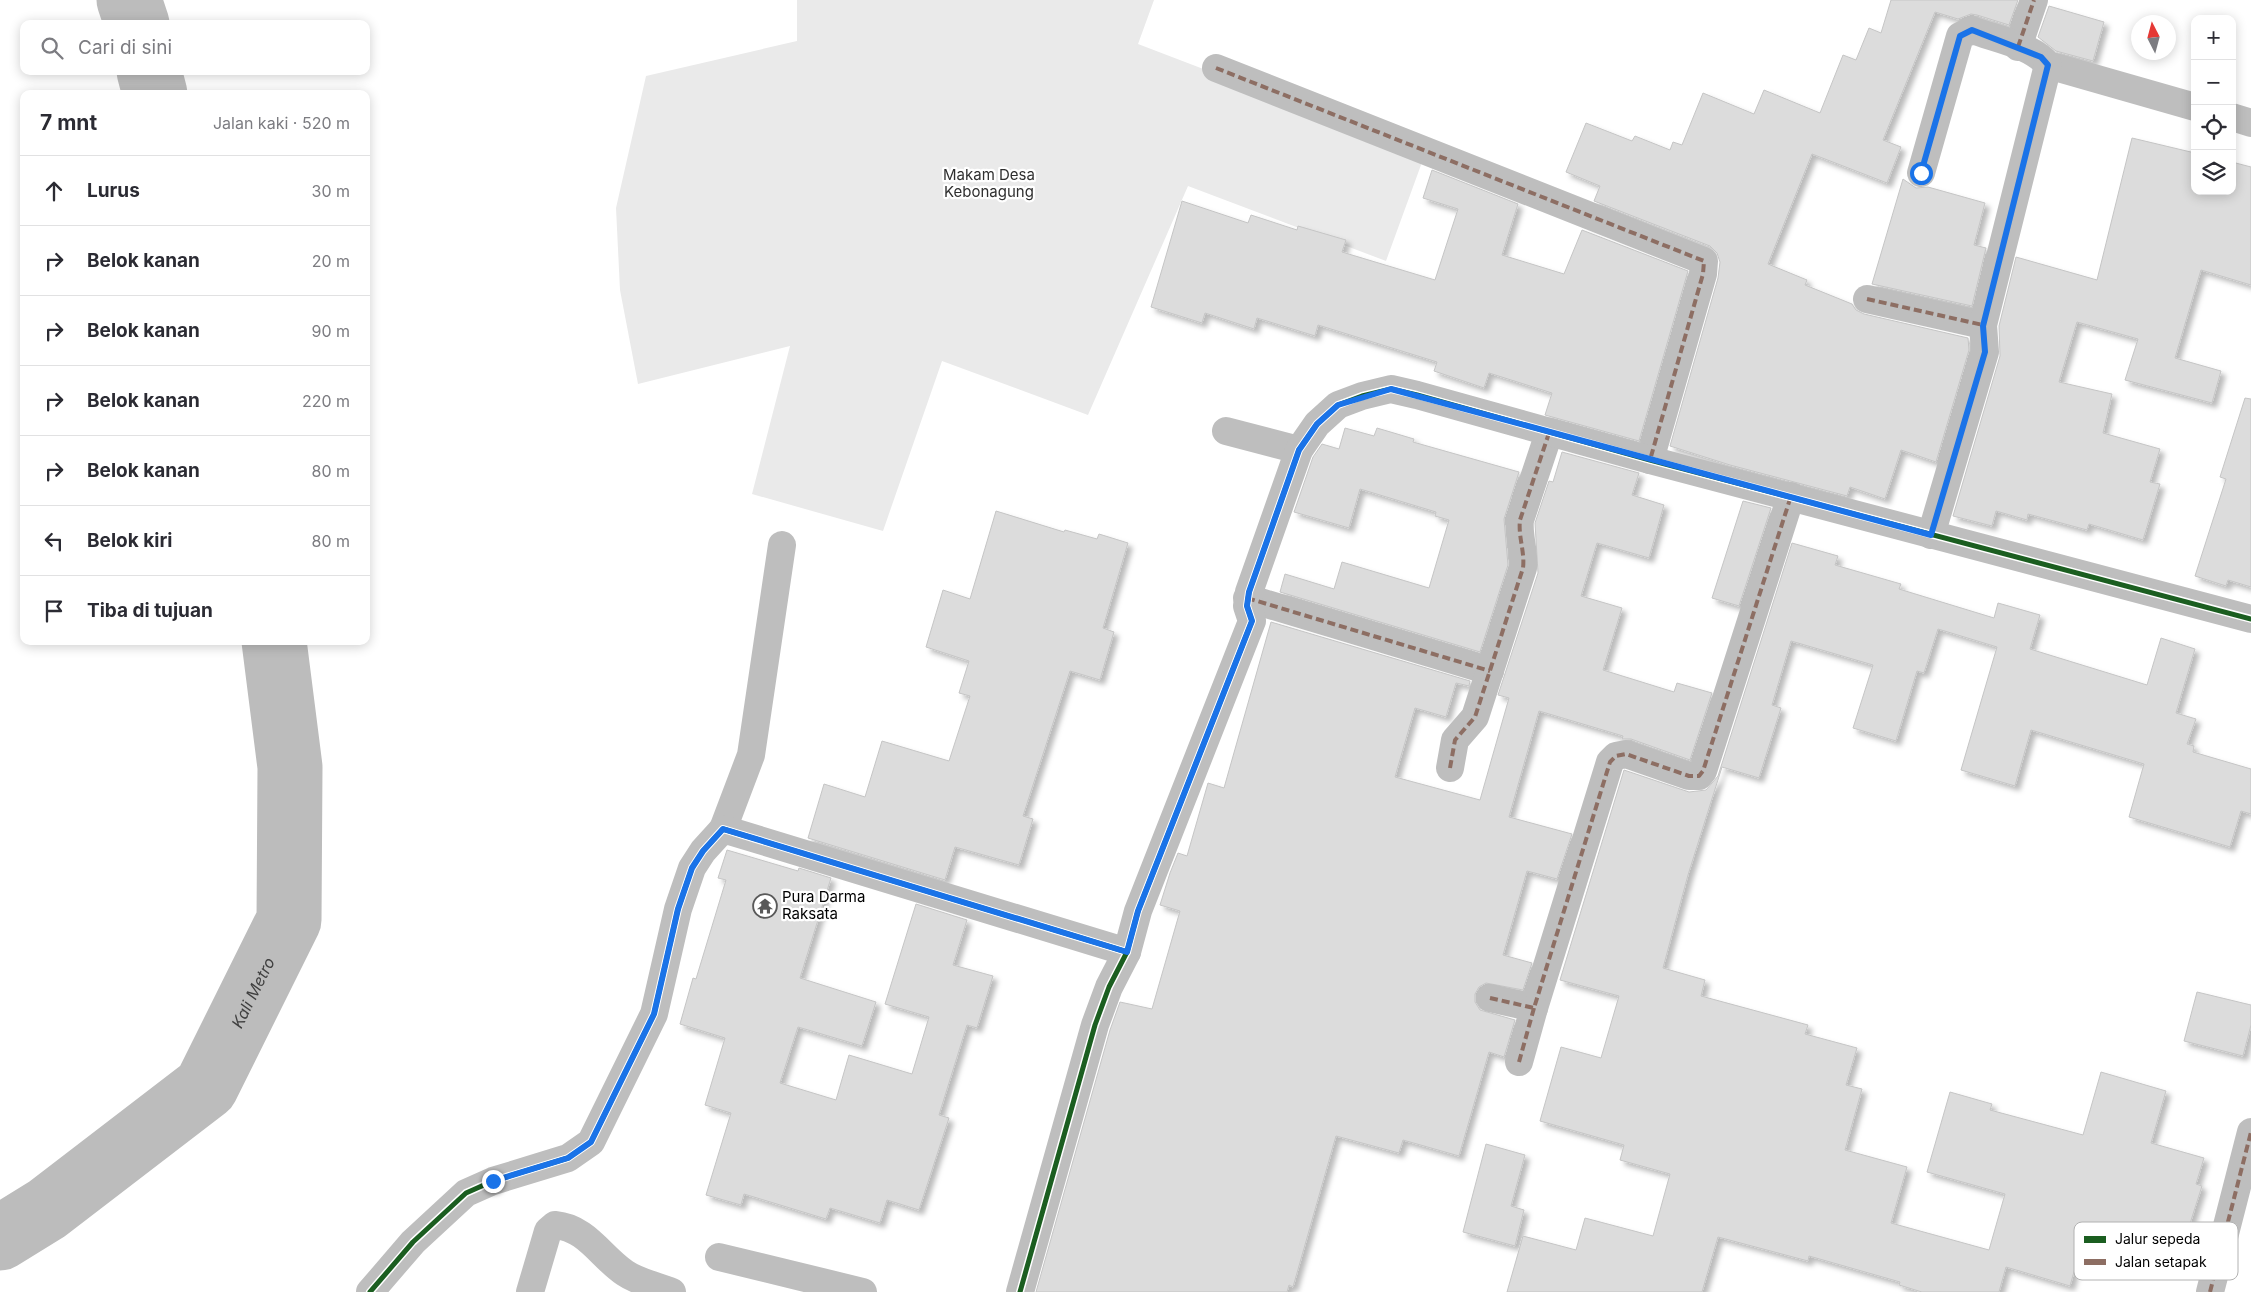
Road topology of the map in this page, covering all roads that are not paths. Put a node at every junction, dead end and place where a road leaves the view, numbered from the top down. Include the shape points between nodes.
1 (2034, 0) edge
2 (2018, 47) junction
3 (2048, 65) junction
4 (1216, 68) dead end
5 (2191, 106) edge
6 (2236, 118) edge
7 (2251, 123) edge
8 (1921, 173) dead end
9 (1867, 299) dead end
10 (1983, 326) junction
11 (1226, 431) dead end
12 (1550, 433) junction
13 (1299, 450) junction
14 (1650, 460) junction
15 (1791, 496) junction
16 (1931, 535) junction
17 (782, 545) dead end
18 (1248, 598) junction
19 (2251, 620) edge
20 (1490, 671) junction
21 (1450, 768) dead end
22 (723, 829) junction
23 (1127, 952) junction
24 (1490, 998) dead end
25 (1534, 1008) junction
26 (1519, 1062) dead end
27 (2251, 1132) edge
28 (2228, 1222) edge
29 (719, 1257) dead end
30 (370, 1292) edge
31 (530, 1292) edge
32 (672, 1292) edge
33 (863, 1292) edge
34 (1020, 1292) edge

1 - 2 street
2 - 3 street via 2041,57
2 - 8 street via 1972,30 1960,36
3 - 5 street
3 - 10 street
4 - 14 street via 1704,261
6 - 7 street
9 - 10 street
10 - 16 street via 1985,352
11 - 13 street
12 - 13 street via 1391,389 1338,405 1317,424
12 - 14 street
12 - 20 street via 1520,520 1523,568
13 - 18 street
14 - 15 street
15 - 16 street
15 - 25 street via 1703,770 1699,776 1689,776 1626,754 1616,756 1610,762
16 - 19 street
17 - 22 street via 751,755
18 - 20 street
18 - 23 street via 1252,621 1138,911
20 - 21 street via 1475,717 1455,740
22 - 23 street
22 - 30 street via 692,868 678,909 654,1014 591,1142 568,1158 493,1181 466,1193 413,1242
23 - 34 street via 1095,1025
24 - 25 street
25 - 26 street
27 - 28 street
29 - 33 street
31 - 32 street via 548,1231 555,1225 567,1226 583,1234 625,1273

